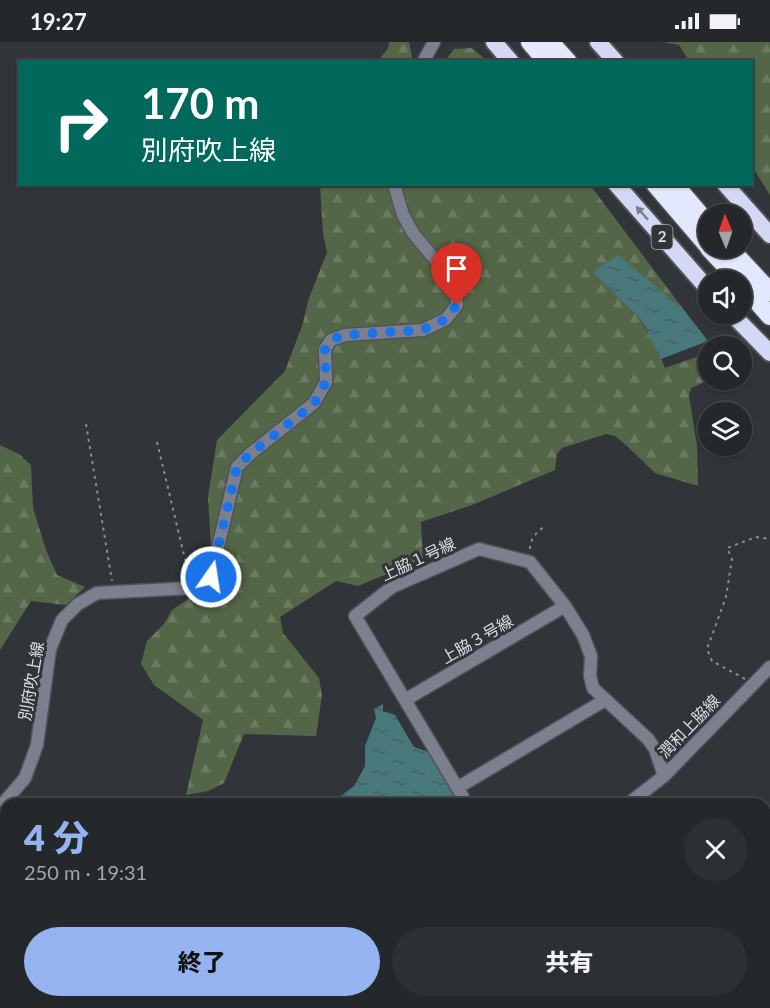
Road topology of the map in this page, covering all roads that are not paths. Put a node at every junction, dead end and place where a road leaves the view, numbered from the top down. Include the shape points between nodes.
1 (494, 42) edge
2 (530, 42) edge
3 (550, 42) edge
4 (598, 42) edge
5 (509, 60) edge
6 (546, 60) edge
7 (566, 60) edge
8 (614, 60) edge
9 (395, 186) edge
10 (618, 186) edge
11 (657, 186) edge
12 (676, 186) edge
13 (727, 186) edge
14 (698, 212) edge
15 (698, 234) edge
16 (770, 235) edge
17 (719, 258) edge
18 (738, 258) edge
19 (729, 270) edge
20 (698, 278) edge
21 (770, 292) edge
22 (752, 296) edge
23 (770, 316) edge
24 (742, 324) edge
25 (770, 352) edge
26 (565, 606) junction
27 (770, 667) edge
28 (405, 700) junction
29 (605, 700) junction
30 (664, 776) junction
31 (458, 788) junction
32 (8, 798) edge
33 (464, 798) edge
34 (636, 798) edge

1 - 5 highway
2 - 6 highway
3 - 7 highway
4 - 8 highway
9 - 32 street, 別府吹上線 via 413,233 455,284 457,305 446,319 423,330 345,335 331,340 325,349 326,382 314,404 237,467 211,577 191,588 97,593 62,620 50,649 37,745 25,778
20 -> 10 highway, 2
11 - 15 highway
12 - 14 highway
13 - 16 highway
17 - 19 highway
18 - 21 highway
22 - 23 highway
24 - 25 highway
26 - 28 street, 上脇３号線
26 - 28 street, 上脇１号線 via 530,561 479,549 392,587 355,616
26 - 29 street via 591,656 593,688
27 - 30 street, 潤和上脇線
28 - 31 street, 上脇１号線
29 - 30 street via 656,749
29 - 31 street
30 - 34 street, 潤和上脇線
31 - 33 street, 上脇１号線

